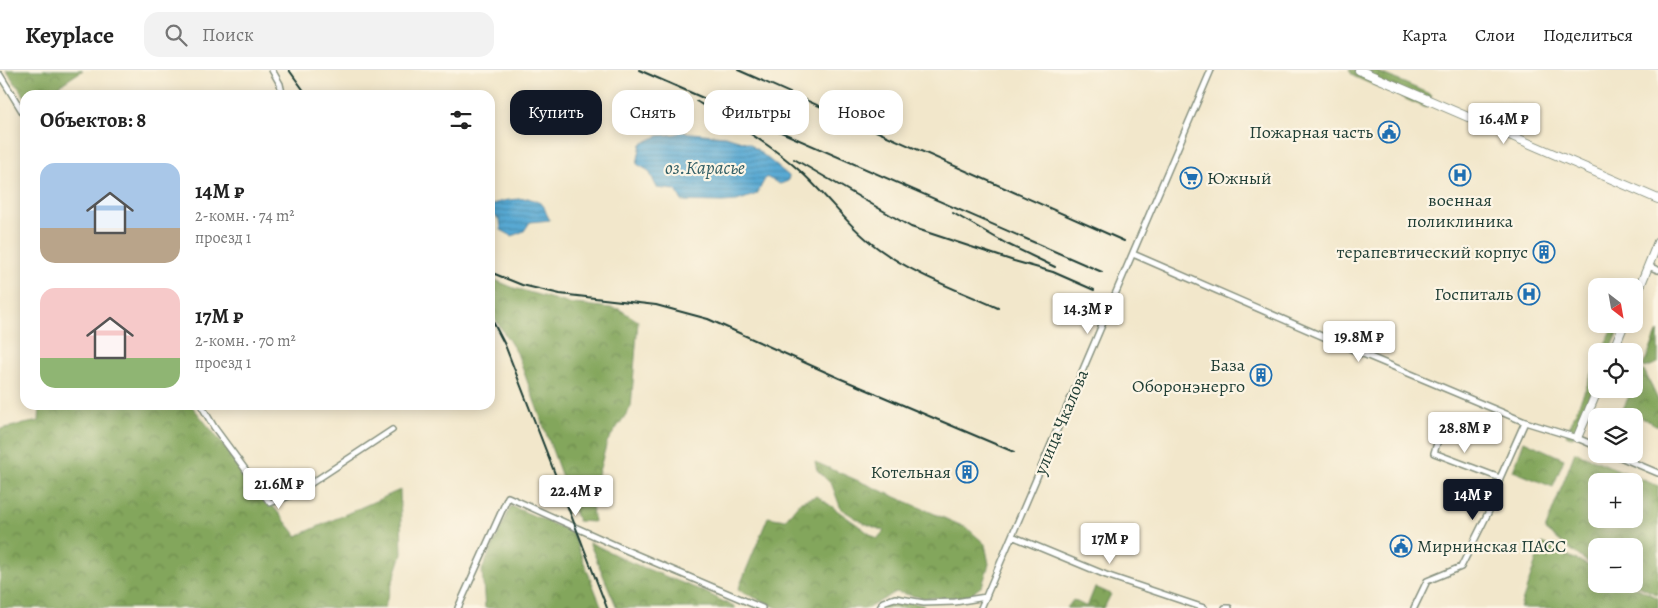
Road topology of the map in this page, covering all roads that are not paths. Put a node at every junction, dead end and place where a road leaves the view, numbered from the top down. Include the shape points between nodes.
1 (272, 70) edge
2 (1211, 70) edge
3 (1359, 70) edge
4 (0, 74) edge
5 (281, 90) edge
6 (20, 108) edge
7 (1658, 199) edge
8 (1658, 242) edge
9 (1133, 254) junction
10 (1648, 266) junction
11 (1658, 270) edge
12 (1643, 278) edge
13 (1594, 398) edge
14 (204, 410) edge
15 (1526, 422) junction
16 (1443, 424) dead end
17 (392, 430) dead end
18 (1577, 438) junction
19 (1588, 443) edge
20 (1634, 463) edge
21 (1658, 473) edge
22 (1500, 478) junction
23 (1012, 536) junction
24 (986, 597) junction
25 (458, 608) edge
26 (762, 608) edge
27 (880, 608) edge
28 (981, 608) edge
29 (1204, 608) edge
30 (1225, 608) edge
31 (1229, 608) edge
32 (1414, 608) edge

1 - 5 street
2 - 9 street, улица Чкалова
3 - 7 street
4 - 6 street
8 - 10 street
9 - 15 street
9 - 23 street, улица Чкалова
10 - 11 street
10 - 12 street
13 - 18 street
14 - 17 street via 270,503 295,494
15 - 18 street
15 - 22 street
16 - 22 street via 1434,453
18 - 19 street
20 - 21 street
22 - 32 street via 1495,499 1461,567 1427,581
23 - 24 street, улица Чкалова
23 - 29 street via 1106,575
24 - 27 street via 924,603 895,598 883,602
24 - 28 street, улица Чкалова
25 - 26 street via 508,497
30 - 31 street

